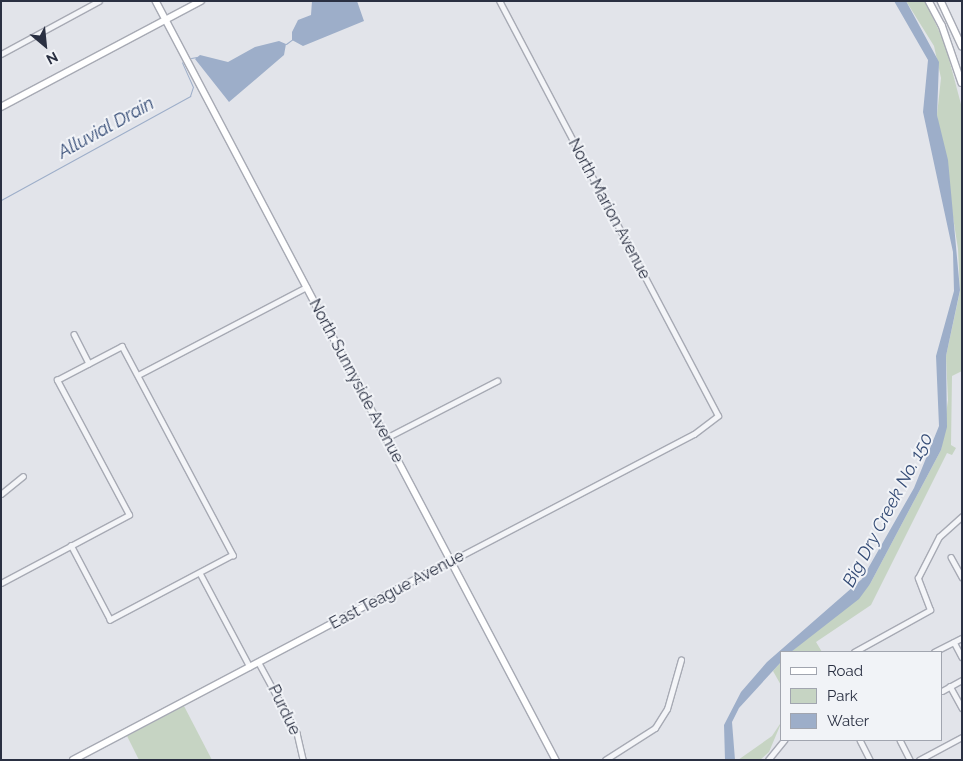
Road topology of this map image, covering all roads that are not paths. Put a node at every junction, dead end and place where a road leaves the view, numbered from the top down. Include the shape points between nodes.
1 (99, 1) edge
2 (156, 1) edge
3 (201, 1) edge
4 (499, 1) edge
5 (929, 1) edge
6 (941, 1) edge
7 (166, 20) junction
8 (962, 46) edge
9 (1, 54) edge
10 (962, 83) edge
11 (1, 107) edge
12 (306, 287) junction
13 (74, 334) dead end
14 (89, 363) junction
15 (138, 375) junction
16 (497, 381) dead end
17 (718, 416) joint
18 (386, 438) junction
19 (24, 476) dead end
20 (1, 494) edge
21 (962, 516) edge
22 (71, 546) junction
23 (951, 557) dead end
24 (451, 561) junction
25 (200, 573) junction
26 (962, 577) edge
27 (1, 583) edge
28 (962, 638) edge
29 (954, 642) junction
30 (856, 651) edge
31 (936, 651) edge
32 (962, 657) edge
33 (681, 660) dead end
34 (260, 662) junction
35 (250, 668) junction
36 (962, 680) edge
37 (950, 686) junction
38 (943, 690) edge
39 (962, 708) edge
40 (962, 737) edge
41 (783, 741) edge
42 (860, 741) edge
43 (900, 741) edge
44 (73, 760) edge
45 (303, 760) edge
46 (556, 760) edge
47 (605, 760) edge
48 (768, 760) edge
49 (870, 760) edge
50 (910, 760) edge
51 (919, 760) edge

1 - 9 street
2 - 7 main road, North Sunnyside Avenue
3 - 7 main road
4 - 17 street, North Marion Avenue
5 - 10 main road via 942,25
6 - 8 main road
7 - 11 main road
7 - 12 main road, North Sunnyside Avenue
12 - 15 street
12 - 18 main road, North Sunnyside Avenue
13 - 14 street
14 - 15 street via 122,346
14 - 22 street via 57,380 129,515
15 - 25 street via 233,555
16 - 18 street
17 - 24 street, East Teague Avenue via 701,430
18 - 24 main road, North Sunnyside Avenue
19 - 20 street
21 - 30 street via 939,537 917,582 930,610
22 - 25 street via 110,620
22 - 27 street
23 - 26 street
24 - 34 main road, East Teague Avenue
24 - 46 main road, North Sunnyside Avenue
25 - 35 street
28 - 29 street
29 - 31 street
29 - 32 street
33 - 47 street via 667,709 655,728
34 - 35 main road, East Teague Avenue
34 - 45 street, Purdue via 297,733
35 - 44 main road, East Teague Avenue
36 - 37 street
37 - 38 street
37 - 39 street
40 - 51 street
41 - 48 street
42 - 49 street
43 - 50 street

